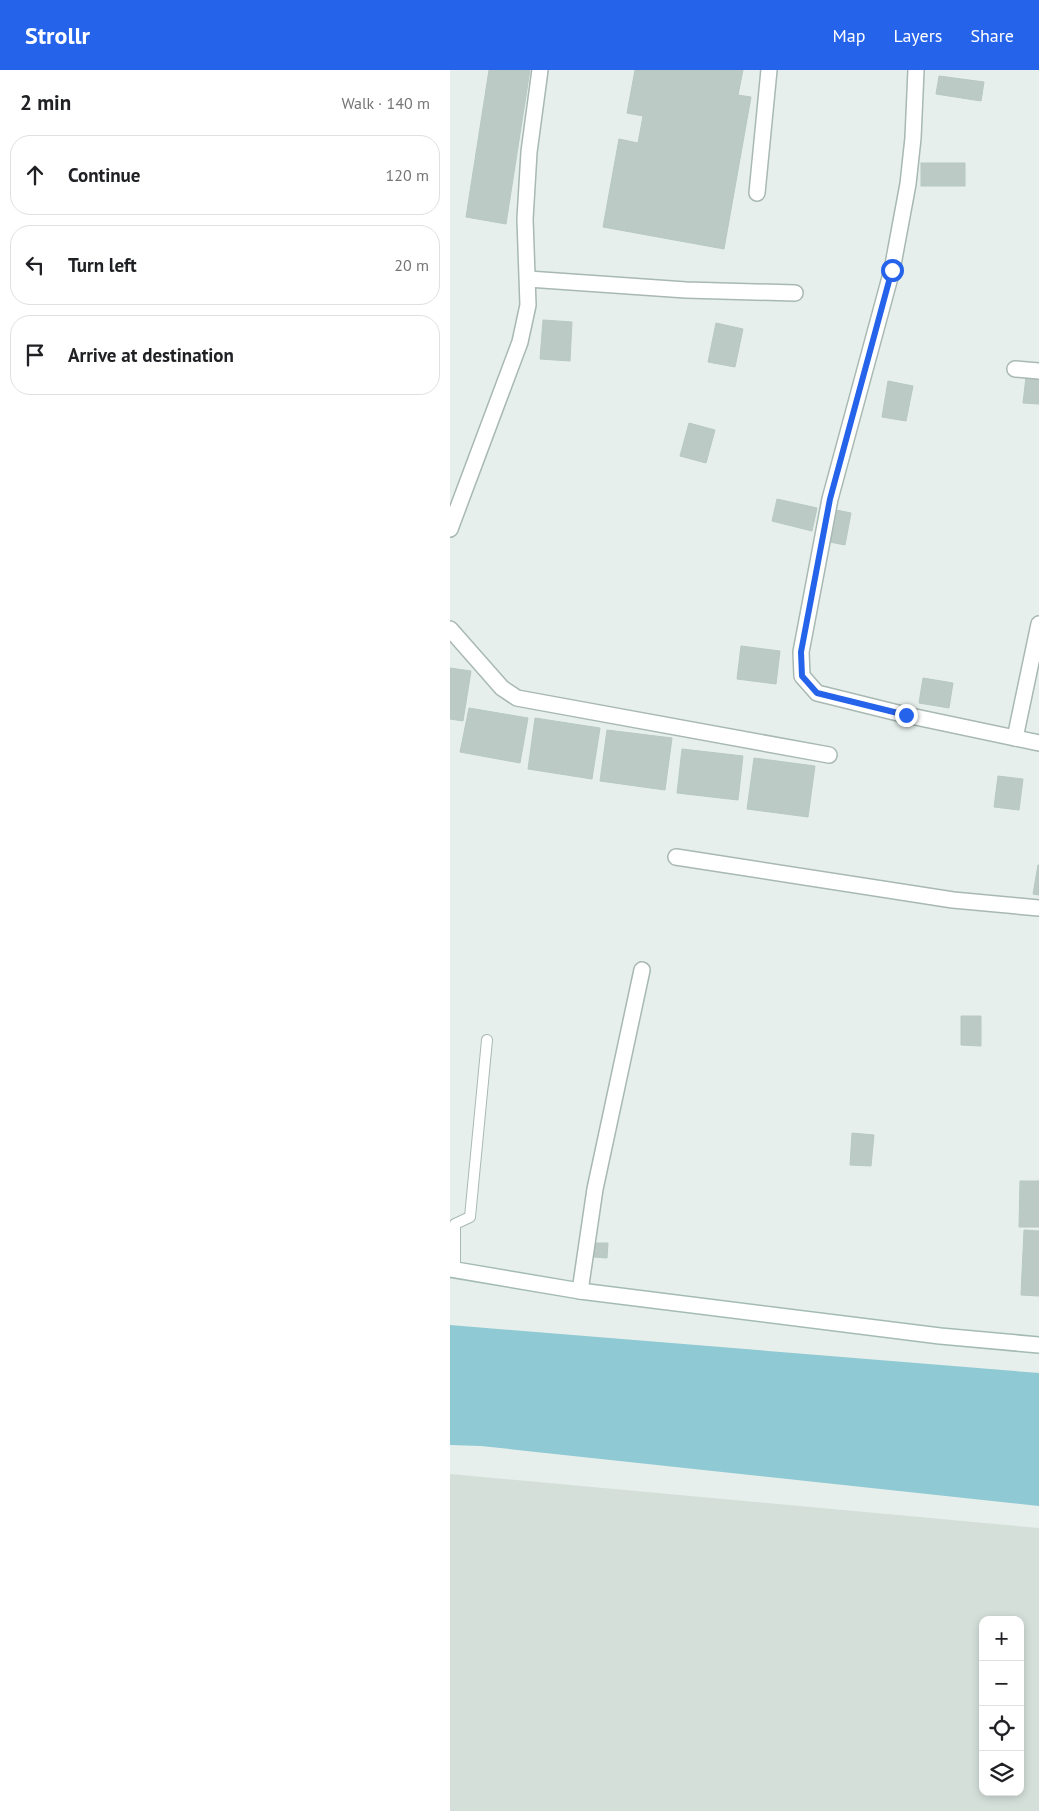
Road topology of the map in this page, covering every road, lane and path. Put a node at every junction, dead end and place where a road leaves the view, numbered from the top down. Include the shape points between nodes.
1 (540, 70) edge
2 (769, 70) edge
3 (916, 70) edge
4 (757, 193) dead end
5 (528, 279) junction
6 (795, 293) dead end
7 (1015, 369) dead end
8 (1039, 371) edge
9 (457, 489) edge
10 (450, 529) edge
11 (1039, 624) edge
12 (450, 629) edge
13 (1015, 738) junction
14 (1039, 743) edge
15 (829, 755) dead end
16 (676, 857) dead end
17 (1039, 908) edge
18 (642, 970) dead end
19 (487, 1040) dead end
20 (452, 1224) edge
21 (452, 1269) edge
22 (580, 1291) junction
23 (1039, 1345) edge

1 - 5 street via 529,152 525,219
2 - 4 street
3 - 13 street via 908,184 894,260 830,499 801,652 802,676 817,693
5 - 6 street via 686,290
5 - 9 street via 528,305 520,342
7 - 8 street
9 - 10 street
11 - 13 street
12 - 15 street via 502,688 517,698
13 - 14 street
16 - 17 street via 953,900
18 - 22 street via 595,1189
19 - 20 lane via 470,1217
20 - 21 lane
21 - 22 street
22 - 23 street via 940,1336

